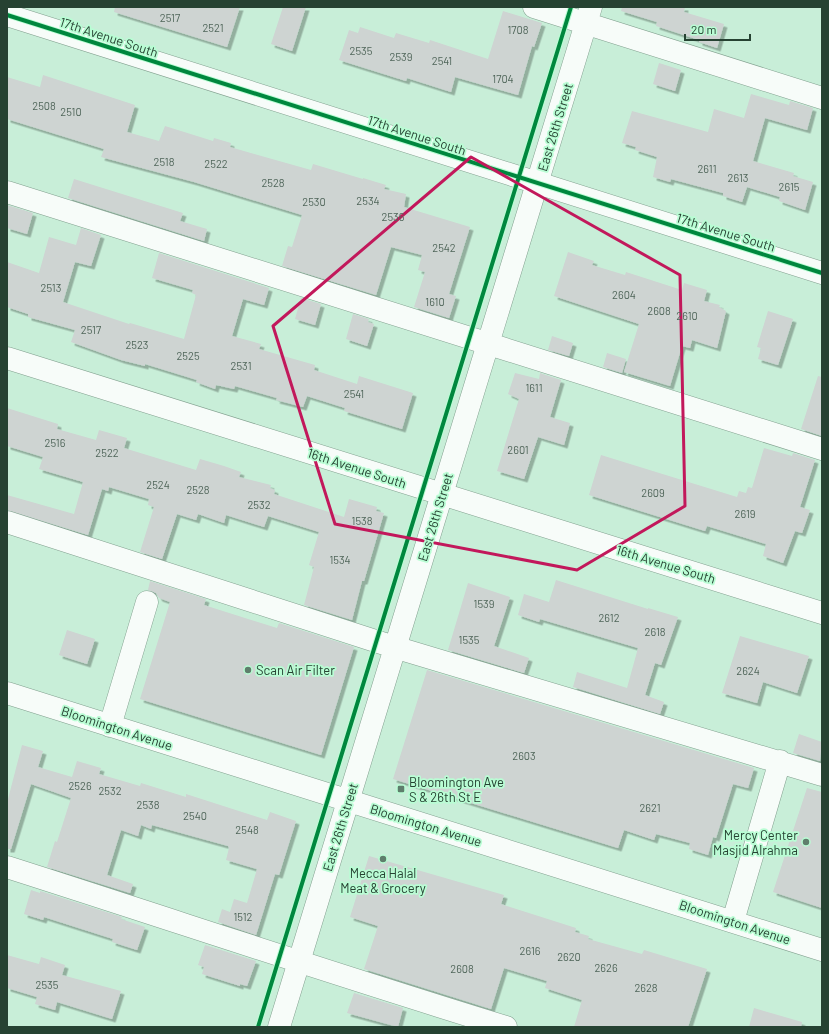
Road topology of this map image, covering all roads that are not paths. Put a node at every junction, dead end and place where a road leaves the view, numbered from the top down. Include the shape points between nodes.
1 (534, 7) edge
2 (7, 15) edge
3 (588, 15) edge
4 (822, 98) edge
5 (538, 184) junction
6 (7, 192) edge
7 (822, 273) edge
8 (488, 345) junction
9 (7, 358) edge
10 (822, 449) edge
11 (442, 495) junction
12 (7, 522) edge
13 (147, 602) dead end
14 (822, 612) edge
15 (394, 647) junction
16 (7, 693) edge
17 (110, 726) junction
18 (780, 762) junction
19 (822, 775) edge
20 (348, 801) junction
21 (7, 867) edge
22 (733, 921) junction
23 (822, 950) edge
24 (299, 962) junction
25 (280, 1027) edge
26 (506, 1027) edge

1 - 3 street
2 - 5 street, 17th Avenue South
3 - 4 street
3 - 5 street, East 26th Street
5 - 7 street, 17th Avenue South
5 - 8 street, East 26th Street
6 - 8 street
8 - 10 street
8 - 11 street, East 26th Street
9 - 11 street, 16th Avenue South
11 - 14 street, 16th Avenue South
11 - 15 street, East 26th Street
12 - 15 street
13 - 17 street
15 - 18 street
15 - 20 street, East 26th Street
16 - 17 street, Bloomington Avenue
17 - 20 street, Bloomington Avenue
18 - 19 street
18 - 22 street
20 - 22 street, Bloomington Avenue
20 - 24 street, East 26th Street
21 - 24 street
22 - 23 street, Bloomington Avenue
24 - 25 street, East 26th Street
24 - 26 street

